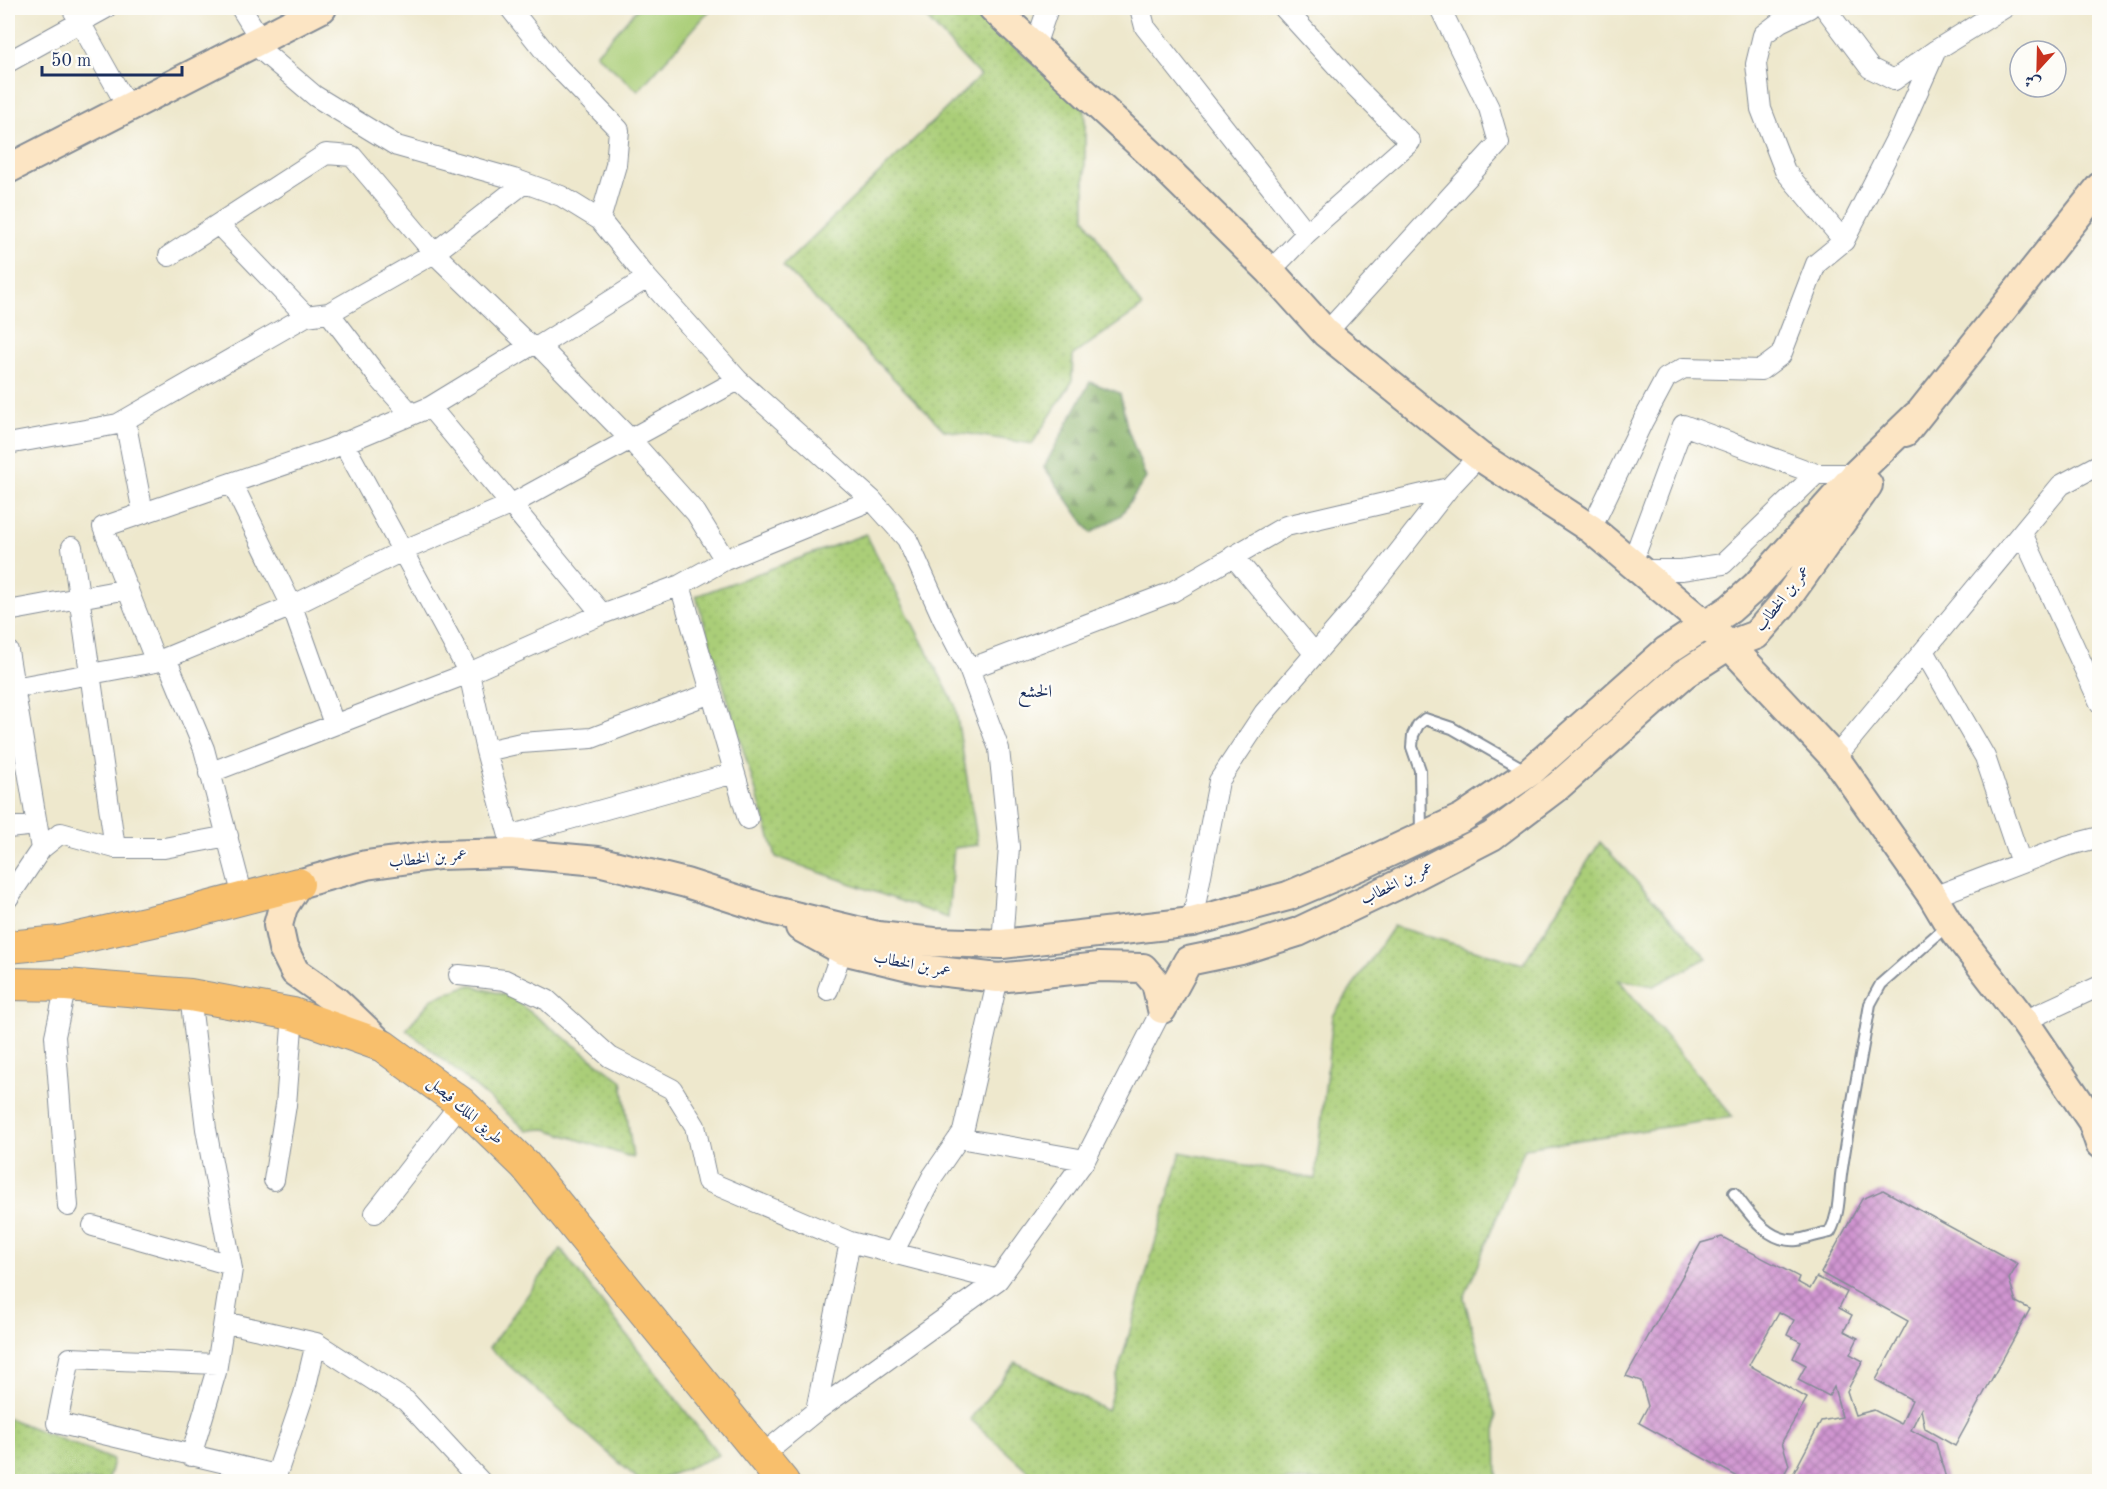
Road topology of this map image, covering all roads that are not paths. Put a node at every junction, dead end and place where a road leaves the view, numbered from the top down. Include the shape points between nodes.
1 (106, 8) edge
2 (241, 8) edge
3 (322, 8) edge
4 (510, 8) edge
5 (993, 8) edge
6 (1048, 8) edge
7 (1136, 8) edge
8 (1284, 8) edge
9 (1440, 8) edge
10 (1809, 8) edge
11 (1825, 8) edge
12 (2004, 8) edge
13 (76, 15) edge
14 (257, 41) junction
15 (1035, 46) junction
16 (1936, 50) junction
17 (8, 62) edge
18 (128, 108) junction
19 (8, 170) edge
20 (524, 183) junction
21 (2100, 187) edge
22 (600, 220) junction
23 (218, 224) junction
24 (1307, 233) junction
25 (1844, 241) junction
26 (434, 253) junction
27 (169, 256) dead end
28 (1270, 271) junction
29 (647, 278) junction
30 (329, 313) junction
31 (306, 316) junction
32 (1326, 333) junction
33 (535, 346) junction
34 (738, 380) junction
35 (420, 411) junction
36 (1916, 416) junction
37 (125, 420) junction
38 (630, 439) junction
39 (343, 442) junction
40 (8, 444) edge
41 (1479, 456) junction
42 (2100, 464) edge
43 (1816, 474) junction
44 (1856, 474) junction
45 (231, 483) junction
46 (1449, 488) junction
47 (872, 500) junction
48 (512, 504) junction
49 (143, 513) junction
50 (1591, 529) junction
51 (2022, 533) junction
52 (72, 547) dead end
53 (402, 551) junction
54 (1233, 556) junction
55 (725, 560) junction
56 (1636, 566) junction
57 (680, 585) junction
58 (128, 589) junction
59 (79, 598) junction
60 (292, 606) junction
61 (8, 612) edge
62 (602, 614) junction
63 (1706, 623) junction
64 (1729, 645) junction
65 (8, 651) edge
66 (1924, 651) junction
67 (1315, 654) junction
68 (161, 660) junction
69 (969, 669) junction
70 (469, 673) junction
71 (90, 674) junction
72 (11, 688) edge
73 (711, 693) junction
74 (2100, 703) edge
75 (334, 724) junction
76 (486, 751) junction
77 (1835, 758) junction
78 (1530, 772) junction
79 (209, 773) junction
80 (734, 773) junction
81 (748, 819) dead end
82 (38, 825) junction
83 (8, 828) edge
84 (228, 836) junction
85 (1421, 837) junction
86 (2100, 837) edge
87 (510, 844) junction
88 (115, 848) junction
89 (42, 849) junction
90 (2021, 863) junction
91 (298, 884) junction
92 (243, 897) junction
93 (1933, 897) junction
94 (8, 898) edge
95 (770, 910) junction
96 (1192, 922) junction
97 (1949, 924) junction
98 (1002, 944) junction
99 (8, 947) edge
100 (842, 950) junction
101 (459, 975) dead end
102 (998, 978) junction
103 (8, 984) edge
104 (66, 985) junction
105 (2100, 986) edge
106 (828, 990) dead end
107 (190, 995) junction
108 (1162, 1009) junction
109 (293, 1014) junction
110 (2024, 1021) junction
111 (383, 1046) junction
112 (461, 1103) junction
113 (959, 1138) junction
114 (2100, 1144) edge
115 (1085, 1160) junction
116 (274, 1180) dead end
117 (1734, 1194) dead end
118 (68, 1206) dead end
119 (375, 1213) dead end
120 (93, 1226) dead end
121 (850, 1242) junction
122 (893, 1253) junction
123 (231, 1265) junction
124 (998, 1280) junction
125 (224, 1322) junction
126 (316, 1343) junction
127 (217, 1364) junction
128 (816, 1411) junction
129 (191, 1455) junction
130 (762, 1455) junction
131 (275, 1478) edge
132 (481, 1482) edge
133 (783, 1482) edge

1 - 13 street
2 - 14 street
3 - 14 street
4 - 22 street via 554,62 619,130 616,165
5 - 15 street
6 - 15 street
7 - 24 street via 1145,27
8 - 24 street via 1410,142
9 - 32 street via 1489,108 1499,143
10 - 25 street via 1762,34 1756,64 1761,110 1785,171
11 - 16 street via 1870,68 1894,81
12 - 16 street
13 - 17 street
13 - 18 street
14 - 18 street
14 - 20 street via 315,96 397,146
15 - 28 street
16 - 25 street
18 - 19 street
20 - 22 street via 561,196
20 - 26 street
21 - 36 street, عمر بن الخطاب
22 - 29 street
23 - 26 street via 326,154 352,156
23 - 27 street
23 - 31 street
24 - 28 street
25 - 50 street via 1816,264 1781,355 1761,370 1684,368 1666,378
26 - 30 street
26 - 33 street
28 - 32 street
29 - 33 street
29 - 34 street
30 - 31 street
30 - 35 street via 378,377
31 - 37 street
32 - 41 street
33 - 35 street
33 - 38 street
34 - 38 street
34 - 47 street
35 - 39 street
35 - 48 street
36 - 44 street, عمر بن الخطاب
36 - 64 street, عمر بن الخطاب via 1782,605 1756,635
37 - 40 street
37 - 49 street
38 - 48 street
38 - 55 street via 696,513
39 - 45 street
39 - 53 street
41 - 46 street
41 - 50 street
42 - 51 street via 2061,485
43 - 44 street
43 - 56 street via 1723,564 1681,570
43 - 56 street via 1683,425
44 - 63 street, عمر بن الخطاب via 1756,586 1730,609
45 - 49 street
45 - 60 street
46 - 54 street via 1286,526
46 - 67 street
47 - 55 street
47 - 69 street via 907,539
48 - 53 street
48 - 62 street
49 - 58 street via 103,527
50 - 56 street
51 - 66 street
51 - 74 street
52 - 59 street
53 - 60 street
53 - 70 street
54 - 67 street
54 - 69 street via 1172,592
55 - 57 street
56 - 63 street
57 - 62 street
57 - 73 street
58 - 59 street
58 - 68 street
59 - 61 street
59 - 71 street
60 - 68 street
60 - 75 street
62 - 70 street
63 - 64 street
63 - 78 street, عمر بن الخطاب via 1666,651
64 - 77 street
64 - 108 street, عمر بن الخطاب via 1684,674 1558,786 1492,837 1298,932 1188,961
65 - 72 street
66 - 77 street
66 - 90 street via 1985,757
67 - 96 street via 1264,713 1219,781
68 - 71 street
68 - 79 street via 204,749
69 - 98 street via 999,749 1009,847
70 - 75 street
70 - 76 street
71 - 72 street
71 - 88 street
72 - 82 street
73 - 76 street via 592,738 521,743
73 - 80 street
75 - 79 street
76 - 87 street
77 - 93 street
78 - 85 street, عمر بن الخطاب via 1462,818
78 - 85 lane via 1452,728 1425,719 1413,735 1412,747 1420,770
79 - 84 street
80 - 81 street
80 - 87 street
82 - 83 street
82 - 89 street
84 - 88 street via 164,848
84 - 92 street
85 - 96 street, عمر بن الخطاب via 1288,896
86 - 90 street
87 - 91 street, عمر بن الخطاب via 366,866
87 - 95 street, عمر بن الخطاب via 686,883
88 - 89 street via 61,833
89 - 94 street
90 - 93 street
91 - 92 main road
91 - 111 street via 283,907 278,925 283,948 295,972 336,1001
92 - 99 main road via 60,942
93 - 97 street
95 - 98 street, عمر بن الخطاب via 879,936
95 - 100 street, عمر بن الخطاب
96 - 98 street, عمر بن الخطاب
97 - 110 street
97 - 117 lane via 1881,984 1870,1004 1841,1171 1839,1207 1830,1232 1795,1240 1776,1236 1756,1223
100 - 102 street, عمر بن الخطاب via 921,969
100 - 106 street
101 - 121 street via 505,980 547,1000 610,1057 672,1089 695,1126 707,1181
102 - 108 street, عمر بن الخطاب via 1099,967 1143,968 1156,982
102 - 113 street
103 - 104 main road, طريق الملك فيصل
104 - 107 main road, طريق الملك فيصل
104 - 118 street via 55,1036
105 - 110 street
107 - 109 main road, طريق الملك فيصل
107 - 123 street via 206,1129
108 - 115 street
109 - 111 main road, طريق الملك فيصل
109 - 116 street via 286,1105
110 - 114 street via 2092,1122
111 - 112 main road, طريق الملك فيصل
112 - 119 street
112 - 130 main road, طريق الملك فيصل via 525,1165
113 - 115 street
113 - 122 street via 932,1177
115 - 124 street
120 - 123 street
121 - 122 street
121 - 128 street
122 - 124 street
123 - 125 street
124 - 128 street
125 - 126 street
125 - 127 street
126 - 131 street via 304,1394
126 - 132 street via 406,1401
127 - 129 street
127 - 129 street via 70,1358 57,1423
128 - 130 street
129 - 131 street
130 - 133 main road, طريق الملك فيصل

